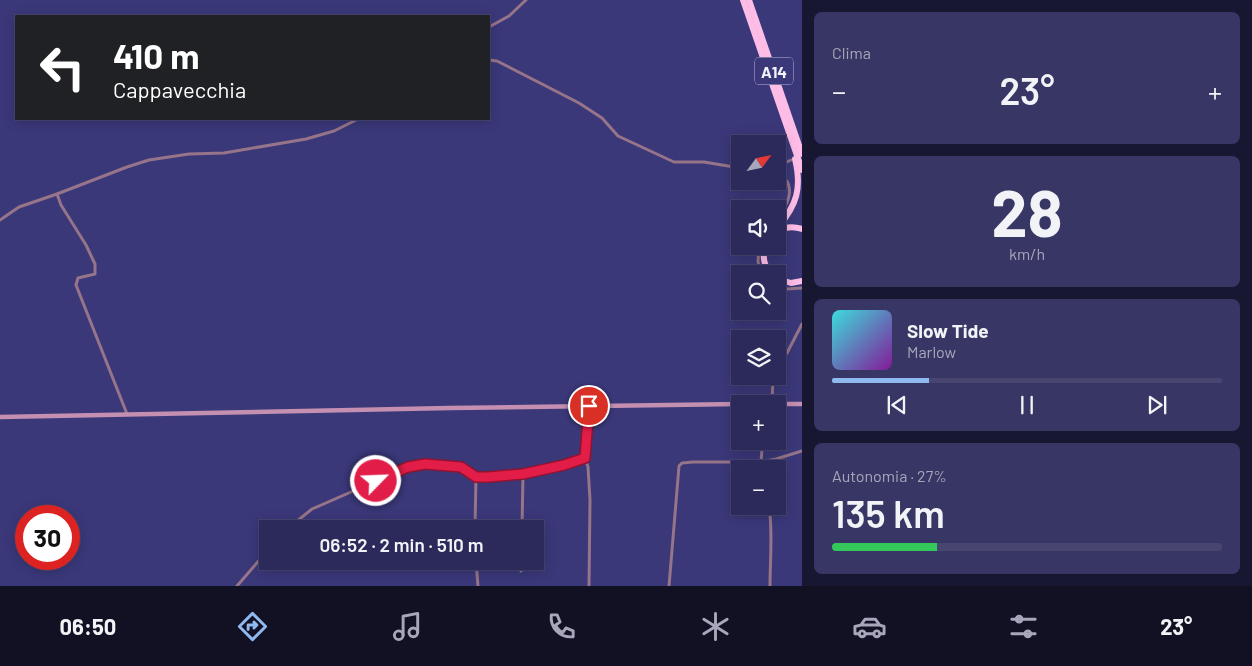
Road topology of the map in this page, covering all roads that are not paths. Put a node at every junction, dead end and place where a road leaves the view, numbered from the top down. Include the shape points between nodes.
1 (526, 0) edge
2 (743, 0) edge
3 (748, 0) edge
4 (490, 26) edge
5 (490, 60) edge
6 (356, 120) edge
7 (790, 136) junction
8 (802, 153) edge
9 (791, 160) dead end
10 (786, 162) edge
11 (731, 166) edge
12 (802, 170) edge
13 (786, 181) edge
14 (57, 194) junction
15 (786, 204) edge
16 (786, 217) edge
17 (0, 220) edge
18 (786, 228) edge
19 (802, 229) edge
20 (802, 281) edge
21 (786, 282) edge
22 (802, 288) edge
23 (786, 289) edge
24 (802, 324) edge
25 (786, 354) edge
26 (731, 404) edge
27 (786, 404) edge
28 (802, 404) edge
29 (589, 406) junction
30 (127, 414) junction
31 (0, 417) edge
32 (802, 451) edge
33 (585, 458) junction
34 (771, 460) edge
35 (731, 462) edge
36 (523, 474) junction
37 (476, 477) junction
38 (770, 515) edge
39 (298, 520) edge
40 (475, 520) edge
41 (522, 520) edge
42 (259, 560) edge
43 (477, 570) edge
44 (237, 586) edge
45 (478, 586) edge
46 (589, 586) edge
47 (669, 586) edge
48 (770, 586) edge

1 - 4 street via 509,16
2 - 7 highway, A14
3 - 8 highway, A14
5 - 11 street via 580,103 602,118 618,136 674,162
6 - 14 street via 334,132 306,140 224,153 149,160
7 - 12 highway, A14
7 - 16 highway via 798,186
9 - 10 street
13 - 15 street via 790,191
14 - 17 street via 19,207
14 - 30 street via 95,264 95,274 78,278 76,285
18 - 19 highway
20 - 21 highway
22 - 23 street
24 - 25 street
26 - 29 main road
27 - 28 main road
29 - 30 main road
29 - 33 street
30 - 31 main road
32 - 34 street
33 - 36 street
33 - 46 street via 590,500
35 - 47 street via 694,462 679,466
36 - 37 street
36 - 41 street
37 - 39 street via 461,467 425,464 408,467 312,509
37 - 40 street
38 - 48 street
42 - 44 street
43 - 45 street

